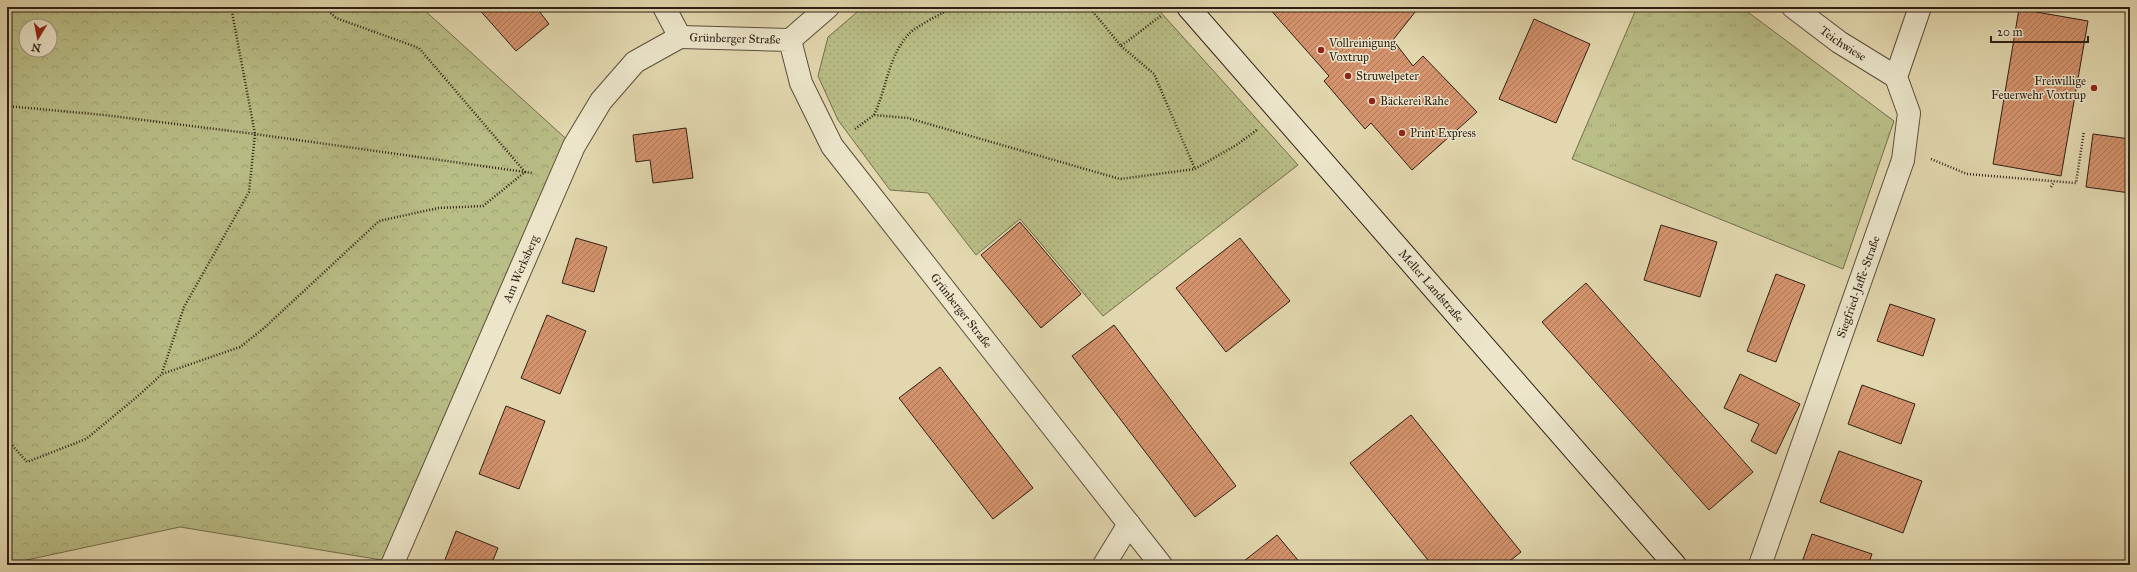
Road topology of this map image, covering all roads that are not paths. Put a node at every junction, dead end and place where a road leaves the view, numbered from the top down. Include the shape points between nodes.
1 (664, 7) edge
2 (828, 7) edge
3 (1188, 7) edge
4 (1793, 7) edge
5 (1920, 7) edge
6 (680, 37) junction
7 (790, 40) junction
8 (1896, 77) junction
9 (1129, 524) junction
10 (392, 565) edge
11 (1104, 565) edge
12 (1162, 565) edge
13 (1675, 565) edge
14 (1760, 565) edge

1 - 6 street
2 - 7 street, Grünberger Straße
3 - 13 street, Meller Landstraße
4 - 8 street, Teichwiese via 1839,42
5 - 8 street
6 - 7 street, Grünberger Straße
6 - 10 street, Am Werksberg via 635,62 601,101 574,146
7 - 9 street, Grünberger Straße via 801,83 832,146
8 - 14 street, Siegfried-Jaffe-Straße via 1909,113 1903,160
9 - 11 street
9 - 12 street, Grünberger Straße

